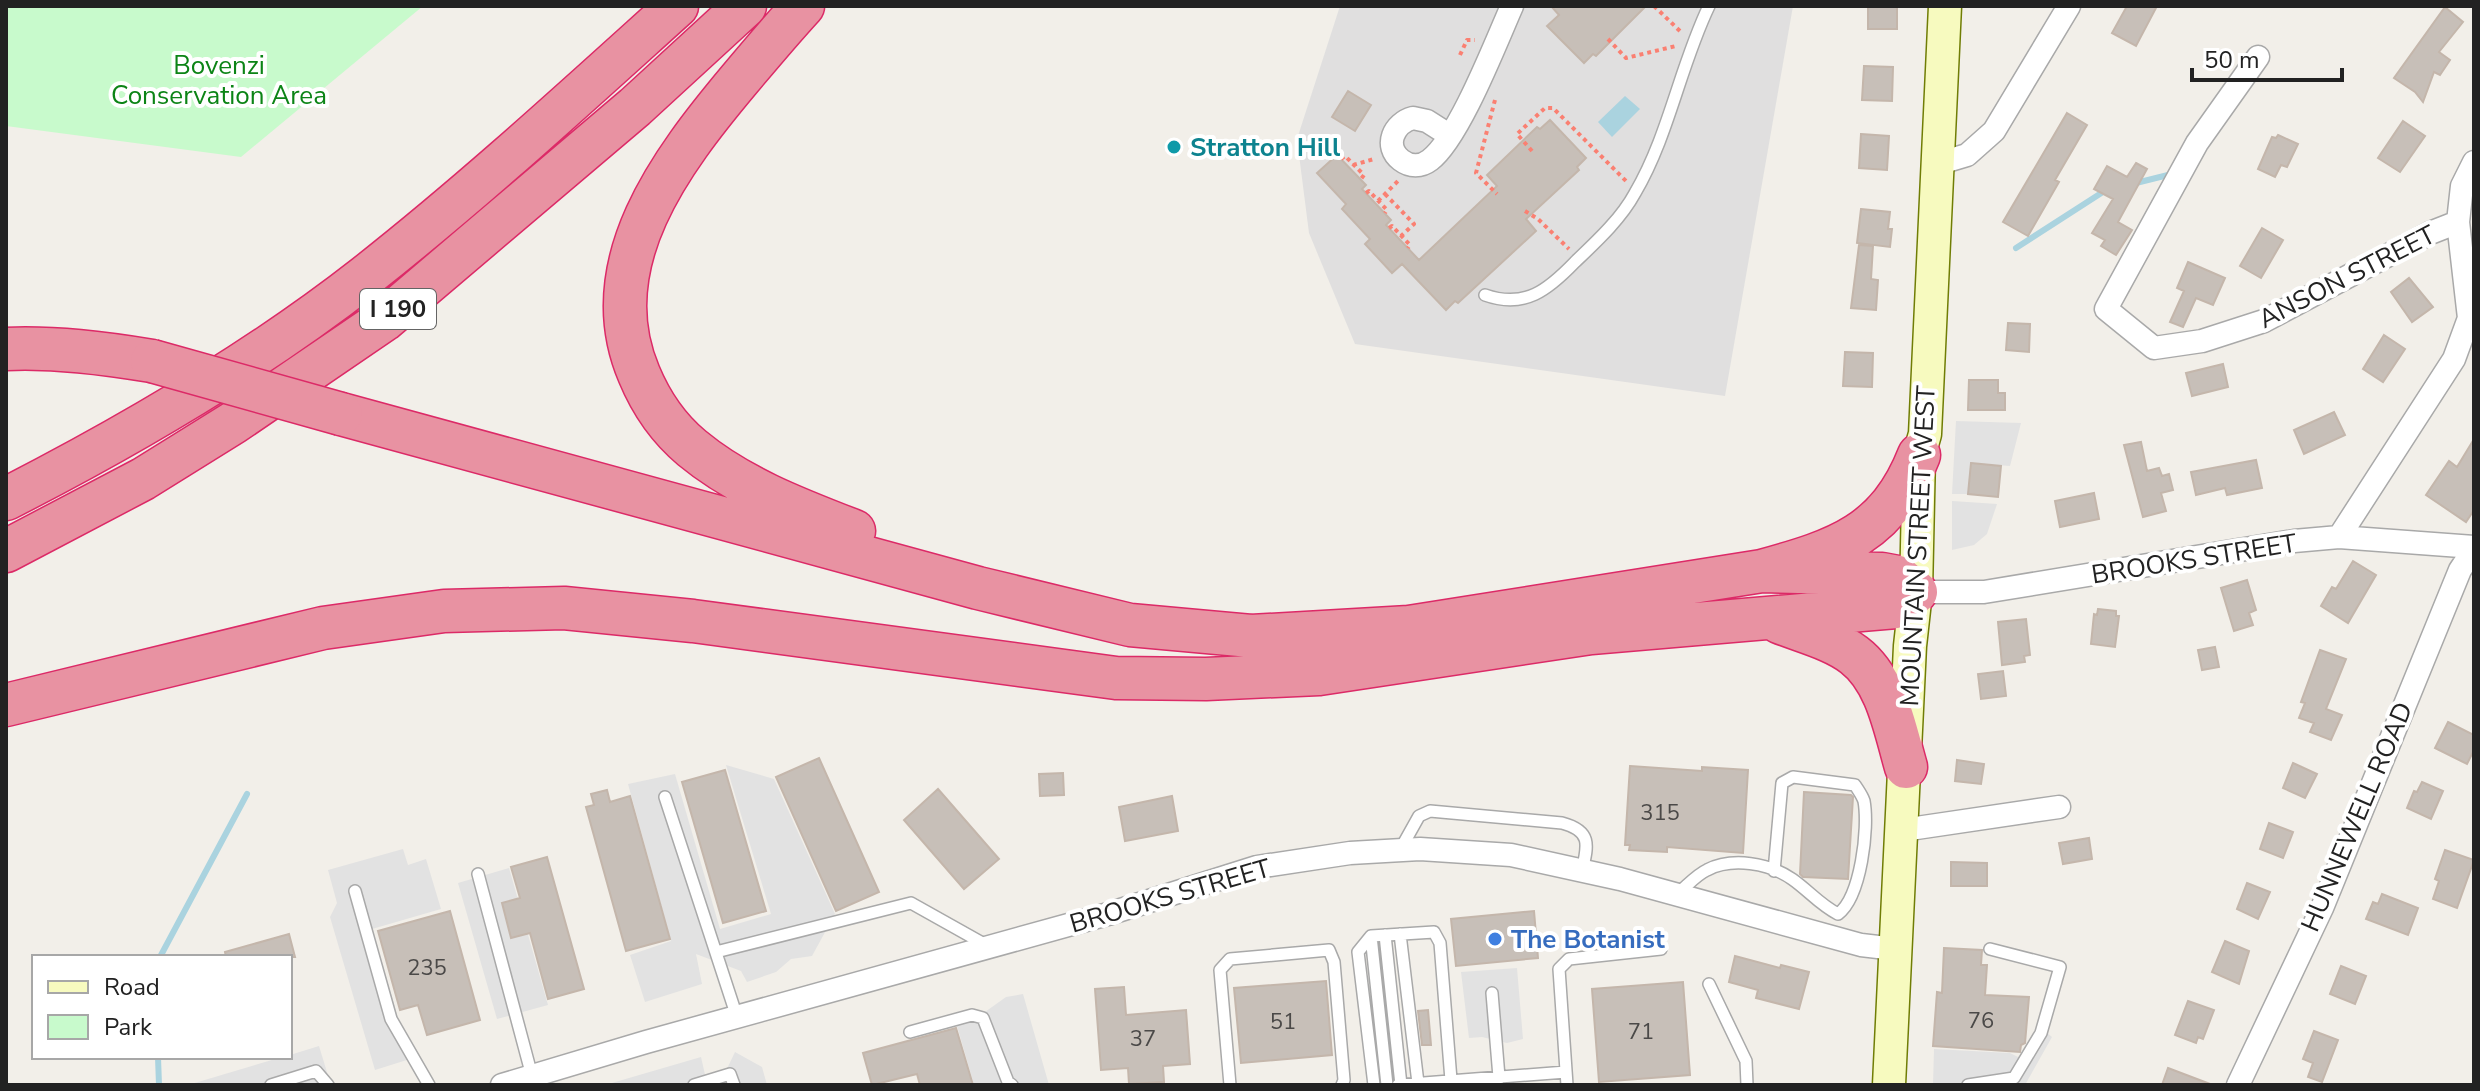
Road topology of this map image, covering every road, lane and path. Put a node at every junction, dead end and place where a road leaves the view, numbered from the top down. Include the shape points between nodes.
1 (677, 6) edge
2 (745, 6) edge
3 (803, 6) edge
4 (1512, 6) edge
5 (1654, 6) edge
6 (1709, 6) edge
7 (1945, 6) edge
8 (2069, 6) edge
9 (1608, 39) dead end
10 (1481, 41) dead end
11 (1691, 42) junction
12 (1460, 55) dead end
13 (2258, 57) dead end
14 (1495, 99) dead end
15 (1449, 135) junction
16 (1532, 151) dead end
17 (1341, 159) dead end
18 (2474, 162) edge
19 (1408, 164) junction
20 (1937, 164) junction
21 (1361, 179) dead end
22 (1636, 191) junction
23 (1366, 193) dead end
24 (1385, 194) junction
25 (1497, 194) dead end
26 (1378, 201) junction
27 (1525, 211) dead end
28 (1385, 213) dead end
29 (2458, 222) junction
30 (1389, 228) dead end
31 (1401, 236) junction
32 (1408, 248) dead end
33 (1579, 259) junction
34 (1485, 295) dead end
35 (6, 349) edge
36 (1919, 455) junction
37 (6, 499) edge
38 (2339, 537) junction
39 (2474, 548) edge
40 (6, 551) edge
41 (1762, 571) junction
42 (978, 588) junction
43 (1916, 592) junction
44 (1767, 618) junction
45 (6, 705) edge
46 (1906, 767) junction
47 (665, 797) dead end
48 (2059, 807) dead end
49 (1903, 830) junction
50 (1400, 850) junction
51 (1582, 871) junction
52 (1774, 871) junction
53 (478, 874) dead end
54 (355, 891) dead end
55 (1677, 895) junction
56 (1400, 934) junction
57 (1385, 935) junction
58 (1371, 936) junction
59 (990, 947) junction
60 (1661, 949) dead end
61 (1895, 949) junction
62 (1990, 949) dead end
63 (716, 952) junction
64 (1709, 984) dead end
65 (1492, 993) dead end
66 (737, 1017) junction
67 (910, 1032) dead end
68 (1566, 1072) junction
69 (532, 1076) junction
70 (1451, 1080) junction
71 (1498, 1081) edge
72 (1418, 1083) edge
73 (271, 1085) edge
74 (328, 1085) edge
75 (429, 1085) edge
76 (502, 1085) edge
77 (694, 1085) edge
78 (734, 1085) edge
79 (1012, 1085) edge
80 (1230, 1085) edge
81 (1342, 1085) edge
82 (1374, 1085) edge
83 (1387, 1085) edge
84 (1399, 1085) edge
85 (1567, 1085) edge
86 (1747, 1085) edge
87 (1889, 1085) edge
88 (1968, 1085) edge
89 (2238, 1085) edge

1 - 37 highway, I 190 via 501,166 364,278 173,407
2 - 40 highway, I 190 via 635,107 384,320 156,471
3 - 42 highway via 696,131 654,198 627,274 625,311 632,356 657,410 708,461 754,488
4 - 15 street
5 - 11 path
6 - 11 lane
7 - 20 main road, MOUNTAIN STREET WEST
8 - 20 street via 1994,131 1967,155
9 - 11 path via 1626,58
10 - 12 path via 1467,40
11 - 22 lane via 1671,110
13 - 29 street, ANSON STREET via 2197,143 2106,309 2154,348 2202,341 2264,321
14 - 25 path via 1476,173
15 - 19 street via 1431,159
15 - 19 street via 1422,119 1399,124 1392,146
16 - 22 path via 1517,134 1545,108 1553,108
17 - 21 path via 1345,156 1364,175
18 - 29 street via 2462,186
19 - 24 path
20 - 36 main road, MOUNTAIN STREET WEST via 1925,434
22 - 33 lane
23 - 26 path
24 - 26 path
24 - 31 path via 1414,224
26 - 28 path
27 - 33 path
29 - 38 street via 2469,318 2454,359
30 - 31 path
31 - 32 path
33 - 34 lane via 1543,292 1516,300
35 - 42 highway, bridge via 87,350 152,361
36 - 41 highway via 1901,493 1862,534 1825,553
36 - 43 main road, MOUNTAIN STREET WEST
38 - 39 street, BROOKS STREET
38 - 43 street, BROOKS STREET via 1984,592
39 - 89 street, HUNNEWELL ROAD via 2460,570 2322,908
41 - 42 highway via 1409,627 1251,636 1130,625
41 - 43 highway via 1882,574 1898,577
43 - 44 highway via 1896,607
43 - 46 main road, MOUNTAIN STREET WEST
44 - 45 highway via 1591,633 1319,674 1206,679 1116,678 564,608 444,611 323,628
44 - 46 highway via 1835,643 1870,672 1883,693
46 - 49 main road, MOUNTAIN STREET WEST
47 - 63 lane
48 - 49 street
49 - 61 main road, MOUNTAIN STREET WEST
50 - 51 street, BROOKS STREET via 1511,855
50 - 51 lane via 1419,816 1430,811 1562,823 1584,835
50 - 59 street, BROOKS STREET via 1257,867
51 - 55 street, BROOKS STREET
52 - 52 lane via 1827,909 1838,914 1845,908 1866,829 1863,798 1855,785 1793,777 1782,783
52 - 55 lane via 1728,863 1705,870
53 - 69 lane
54 - 75 lane via 391,1019
55 - 61 street, BROOKS STREET via 1861,945
56 - 57 lane
56 - 70 lane via 1434,932 1440,943
56 - 72 lane
57 - 58 lane
57 - 84 lane
58 - 82 lane via 1358,952
58 - 83 lane
59 - 63 lane via 911,903
59 - 66 street, BROOKS STREET
60 - 68 lane via 1569,959 1559,969
61 - 87 main road, MOUNTAIN STREET WEST
62 - 88 lane via 2060,967 2041,1033 2014,1078
63 - 66 lane
64 - 86 lane via 1746,1061
65 - 71 lane
66 - 69 street, BROOKS STREET
67 - 79 lane via 972,1015 983,1018
68 - 71 lane
68 - 85 lane
69 - 76 street, BROOKS STREET
70 - 71 lane
70 - 72 lane
72 - 84 lane
73 - 74 lane via 316,1071
77 - 78 lane via 730,1074
80 - 81 lane via 1220,970 1230,959 1329,950

